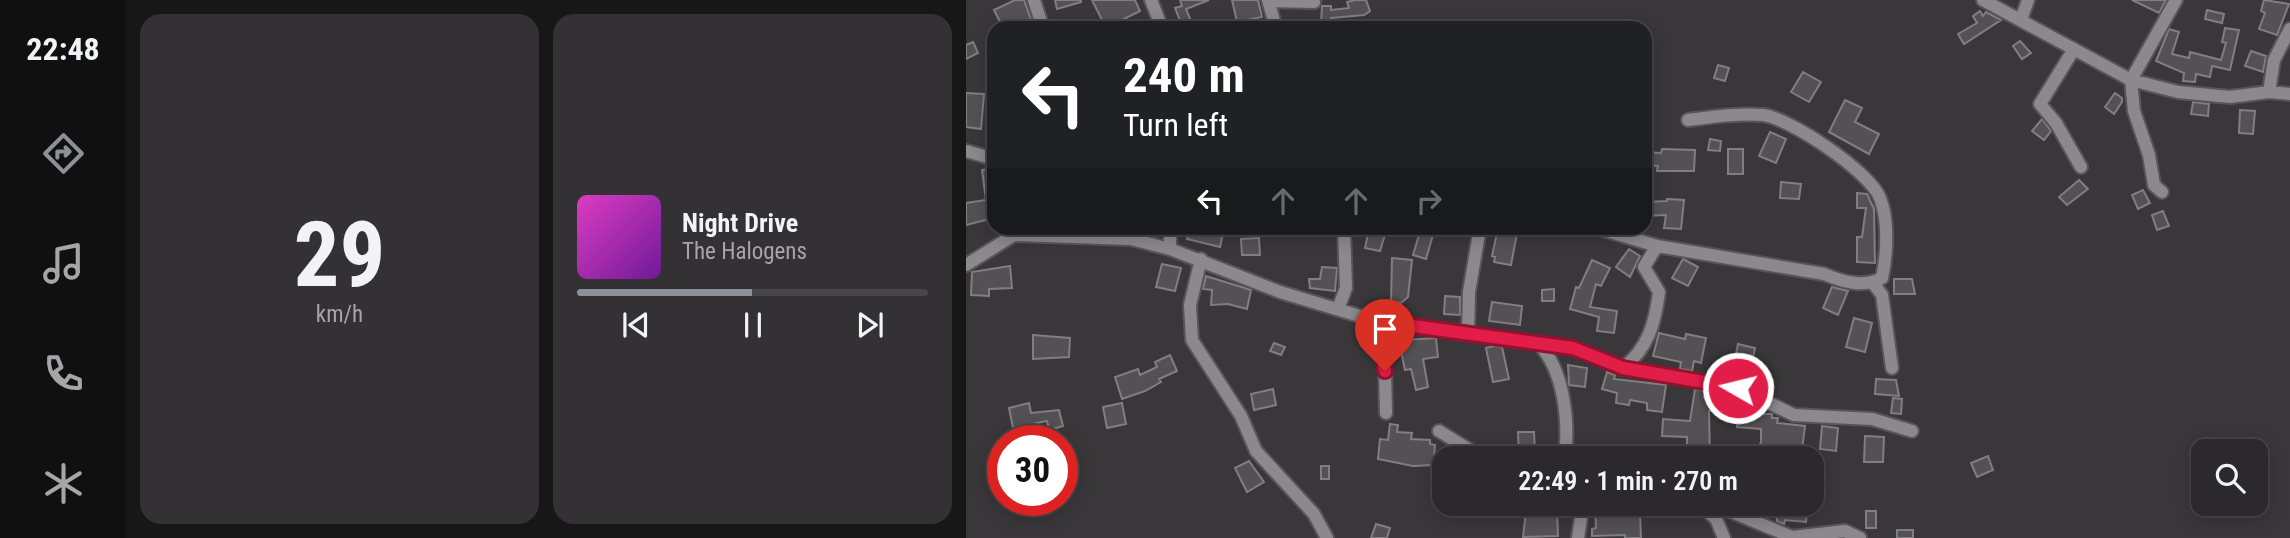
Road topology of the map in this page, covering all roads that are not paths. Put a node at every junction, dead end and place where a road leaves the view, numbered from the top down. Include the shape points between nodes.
1 (1034, 0) edge
2 (1152, 0) edge
3 (1268, 0) edge
4 (1983, 0) edge
5 (2028, 0) edge
6 (2176, 0) edge
7 (1314, 2) edge
8 (2021, 20) junction
9 (1041, 21) edge
10 (1160, 21) edge
11 (1274, 21) edge
12 (2290, 29) edge
13 (2074, 48) junction
14 (2131, 80) junction
15 (2269, 92) junction
16 (2290, 94) edge
17 (1688, 120) dead end
18 (966, 151) edge
19 (987, 157) edge
20 (2081, 167) dead end
21 (2162, 192) dead end
22 (1170, 235) edge
23 (1344, 235) edge
24 (1479, 235) edge
25 (1620, 235) edge
26 (1657, 246) junction
27 (1170, 248) junction
28 (1201, 259) junction
29 (966, 265) edge
30 (1872, 283) junction
31 (1338, 309) junction
32 (1376, 321) junction
33 (1468, 332) junction
34 (1537, 342) junction
35 (1623, 368) junction
36 (1892, 368) dead end
37 (1386, 414) dead end
38 (1439, 431) dead end
39 (1913, 431) dead end
40 (1463, 446) edge
41 (1565, 446) edge
42 (1581, 516) edge
43 (1712, 516) edge
44 (1742, 516) edge
45 (1327, 538) edge
46 (1578, 538) edge
47 (1724, 538) edge
48 (1860, 538) edge

1 - 9 street
2 - 10 street
3 - 7 street
3 - 11 street
4 - 8 street
5 - 8 street
6 - 14 street
8 - 13 street
12 - 15 street via 2274,60
13 - 14 street
13 - 20 street via 2040,104
14 - 15 street via 2178,92 2230,97
14 - 21 street via 2134,111 2154,185
15 - 16 street
17 - 30 street via 1764,115 1784,121 1859,173 1880,197 1884,224 1887,254 1882,278
18 - 19 street
22 - 27 street
23 - 31 street via 1346,288
24 - 33 street
25 - 26 street
26 - 30 street via 1824,274 1843,282
26 - 35 street via 1644,267 1659,292 1648,341
27 - 28 street
27 - 29 street via 1131,239 1014,235
28 - 31 street via 1280,292
28 - 45 street via 1190,305 1192,341 1241,416 1256,452 1314,514
30 - 36 street via 1882,295
31 - 32 street
32 - 33 street
32 - 37 street via 1385,371
33 - 34 street
34 - 35 street via 1573,348
34 - 41 street via 1553,366 1566,414
35 - 39 street via 1738,388 1794,415 1872,419
38 - 40 street
42 - 46 street
43 - 47 street
44 - 48 street via 1793,537 1845,531

